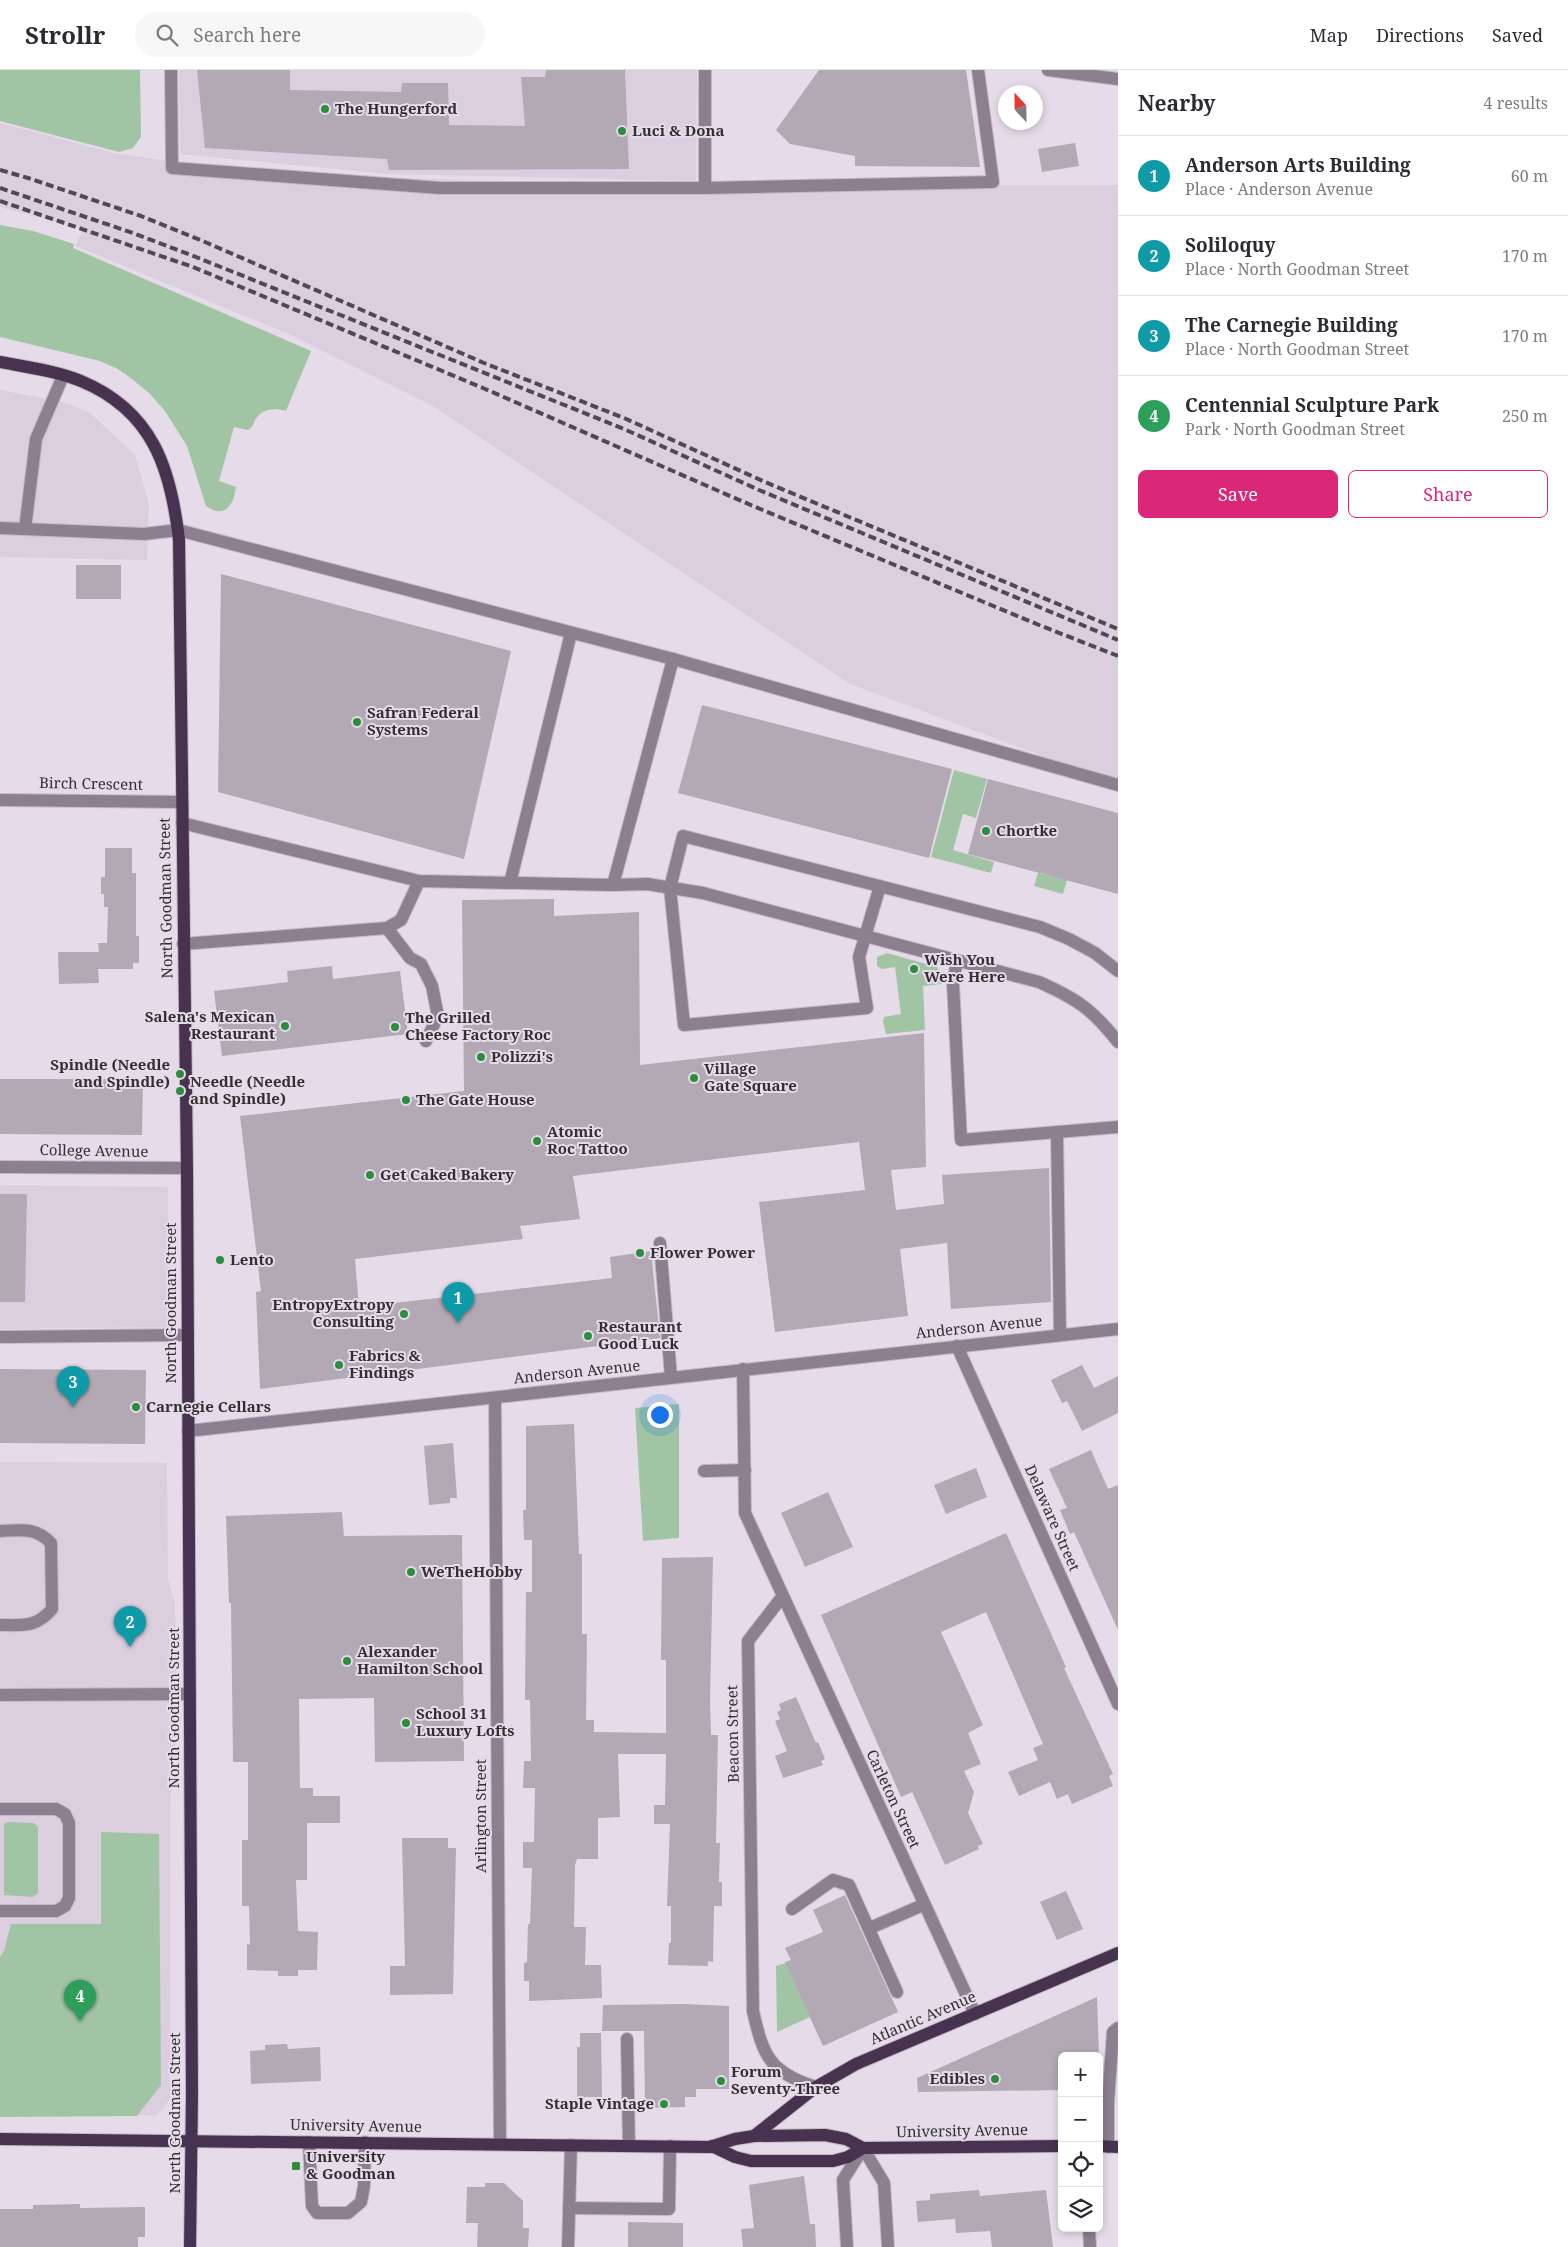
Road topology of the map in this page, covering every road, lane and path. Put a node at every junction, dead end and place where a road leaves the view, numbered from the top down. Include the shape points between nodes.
1 (171, 70) edge
2 (705, 70) edge
3 (978, 70) edge
4 (1048, 70) edge
5 (1118, 79) edge
6 (705, 188) junction
7 (0, 362) edge
8 (63, 376) junction
9 (0, 528) edge
10 (25, 529) junction
11 (178, 530) junction
12 (571, 633) junction
13 (673, 660) junction
14 (1118, 785) edge
15 (0, 800) edge
16 (181, 802) junction
17 (182, 823) junction
18 (419, 881) junction
19 (510, 883) junction
20 (613, 885) junction
21 (880, 886) junction
22 (670, 888) junction
23 (387, 928) junction
24 (865, 936) junction
25 (183, 944) junction
26 (957, 961) junction
27 (1118, 971) edge
28 (426, 1040) dead end
29 (1118, 1042) edge
30 (1118, 1127) edge
31 (1057, 1132) junction
32 (0, 1166) edge
33 (187, 1168) junction
34 (660, 1243) dead end
35 (1118, 1329) edge
36 (188, 1334) junction
37 (1060, 1335) junction
38 (0, 1336) edge
39 (957, 1346) junction
40 (743, 1370) junction
41 (671, 1378) junction
42 (495, 1398) junction
43 (188, 1431) junction
44 (745, 1470) junction
45 (704, 1471) dead end
46 (0, 1531) edge
47 (782, 1597) junction
48 (0, 1625) edge
49 (190, 1694) junction
50 (0, 1695) edge
51 (1118, 1704) edge
52 (0, 1809) edge
53 (923, 1905) junction
54 (792, 1909) dead end
55 (0, 1911) edge
56 (870, 1928) junction
57 (1118, 1953) edge
58 (897, 1992) dead end
59 (975, 2014) junction
60 (1118, 2028) edge
61 (627, 2039) dead end
62 (816, 2087) junction
63 (754, 2136) junction
64 (0, 2139) edge
65 (192, 2140) junction
66 (309, 2142) junction
67 (365, 2142) junction
68 (500, 2144) junction
69 (571, 2145) junction
70 (629, 2146) junction
71 (670, 2146) junction
72 (712, 2146) junction
73 (1058, 2146) edge
74 (1108, 2146) edge
75 (863, 2148) junction
76 (569, 2208) junction
77 (1089, 2232) edge
78 (190, 2247) edge
79 (568, 2247) edge
80 (847, 2247) edge
81 (888, 2247) edge
82 (1090, 2247) edge

1 - 6 street via 172,168 440,188
2 - 6 street
3 - 6 street via 993,182
4 - 5 street
7 - 8 main road, North Goodman Street
8 - 10 street via 36,439
8 - 11 main road, North Goodman Street via 108,394 143,426 164,464
9 - 10 street
10 - 11 street via 144,534
11 - 12 street
11 - 16 main road, North Goodman Street
12 - 13 street
12 - 19 street
13 - 14 street
13 - 20 street
15 - 16 street, Birch Crescent
16 - 17 main road, North Goodman Street
17 - 18 street
17 - 25 main road, North Goodman Street
18 - 19 street
18 - 23 street via 401,920
19 - 20 street
20 - 22 street via 647,884
21 - 22 street via 683,836
21 - 24 street
21 - 27 street via 1040,927 1095,953
22 - 24 street via 703,893
22 - 24 street via 684,1025 867,1008 859,957
23 - 25 street
23 - 28 street via 410,958 421,964 432,986 438,1016
24 - 26 street
25 - 33 main road, North Goodman Street
26 - 29 street via 1039,982 1074,998 1101,1020
26 - 31 street via 953,983 961,1140
30 - 31 street
31 - 37 street
32 - 33 street, College Avenue
33 - 36 main road, North Goodman Street
34 - 41 street
35 - 37 street, Anderson Avenue
36 - 38 street
36 - 43 main road, North Goodman Street
37 - 39 street, Anderson Avenue
39 - 40 street, Anderson Avenue
39 - 51 street, Delaware Street
40 - 41 street, Anderson Avenue
40 - 44 street
41 - 42 street, Anderson Avenue
42 - 43 street, Anderson Avenue
42 - 68 street, Arlington Street
43 - 49 main road, North Goodman Street
44 - 45 street
44 - 47 street via 745,1513
46 - 48 street via 30,1530 43,1534 51,1543 52,1609 44,1619 30,1624
47 - 53 street, Carleton Street
47 - 62 street, Beacon Street via 748,1641 754,2012 762,2046 773,2066 801,2083
49 - 50 street
49 - 65 main road, North Goodman Street
52 - 55 street via 56,1809 65,1814 69,1823 69,1898 65,1906 56,1911
53 - 56 street
53 - 59 street, Carleton Street
54 - 56 street via 833,1880 849,1885
56 - 58 street
57 - 59 main road, Atlantic Avenue
59 - 62 main road, Atlantic Avenue via 856,2064
60 - 74 street via 1113,2032
61 - 70 street
62 - 63 main road, Atlantic Avenue
63 - 72 main road, University Avenue
63 - 75 main road, University Avenue via 825,2135 846,2139
64 - 65 main road, University Avenue
65 - 66 main road, University Avenue
65 - 78 main road, North Goodman Street
66 - 67 main road, University Avenue
66 - 67 street via 312,2206 317,2213 348,2213 361,2202
67 - 68 main road, University Avenue
68 - 69 main road, University Avenue
69 - 70 main road, University Avenue
69 - 76 street
70 - 71 main road, University Avenue
71 - 72 main road, University Avenue
71 - 76 street via 669,2209
72 - 75 main road, University Avenue via 751,2161 833,2161
73 - 75 main road, University Avenue
75 - 80 street via 843,2180
75 - 81 street via 884,2183
76 - 79 street
77 - 82 street

